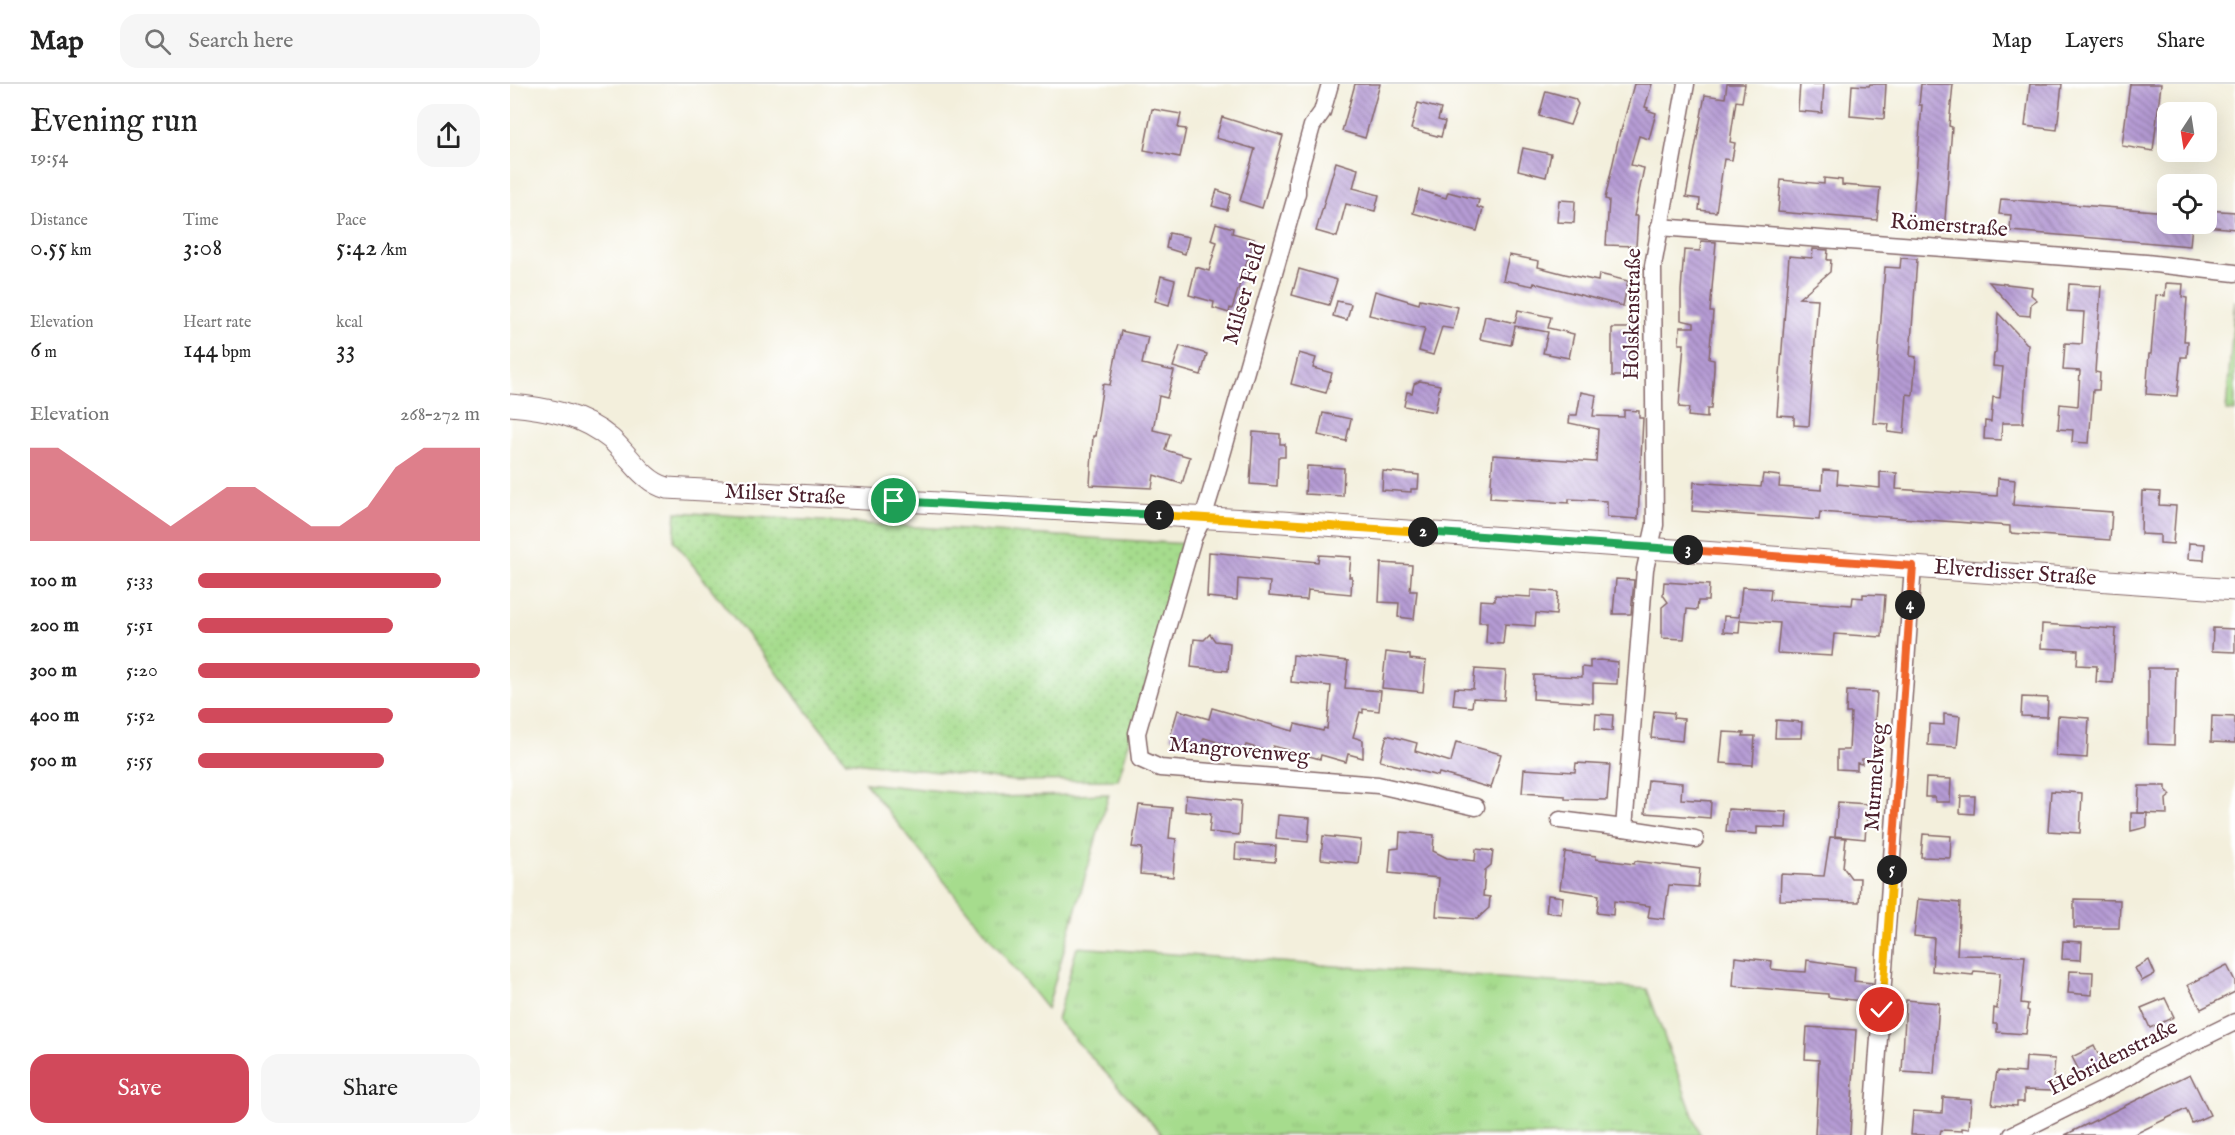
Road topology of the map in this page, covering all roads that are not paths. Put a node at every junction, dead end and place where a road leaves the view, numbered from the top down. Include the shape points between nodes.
1 (1330, 84) edge
2 (1686, 84) edge
3 (1659, 227) junction
4 (2235, 273) edge
5 (510, 405) edge
6 (1199, 518) junction
7 (1652, 547) junction
8 (1913, 566) junction
9 (2235, 590) edge
10 (1476, 807) dead end
11 (1560, 820) dead end
12 (1624, 828) junction
13 (1695, 839) dead end
14 (2235, 1022) edge
15 (1872, 1135) edge
16 (2012, 1135) edge

1 - 6 street, Milser Feld via 1322,112 1312,126 1297,179 1297,193
2 - 3 street, Holskenstraße
3 - 4 street, Römerstraße
3 - 7 street, Holskenstraße via 1653,266
5 - 6 street, Milser Straße via 561,412 583,422 610,439 654,483 667,488
6 - 7 street, Elverdisser Straße
6 - 10 street, Mangrovenweg via 1137,734 1140,759 1160,768 1378,785
7 - 8 street, Elverdisser Straße
7 - 12 street via 1645,568
8 - 9 street, Elverdisser Straße
8 - 15 street, Murmelweg
11 - 12 street
12 - 13 street
14 - 16 street, Hebridenstraße

